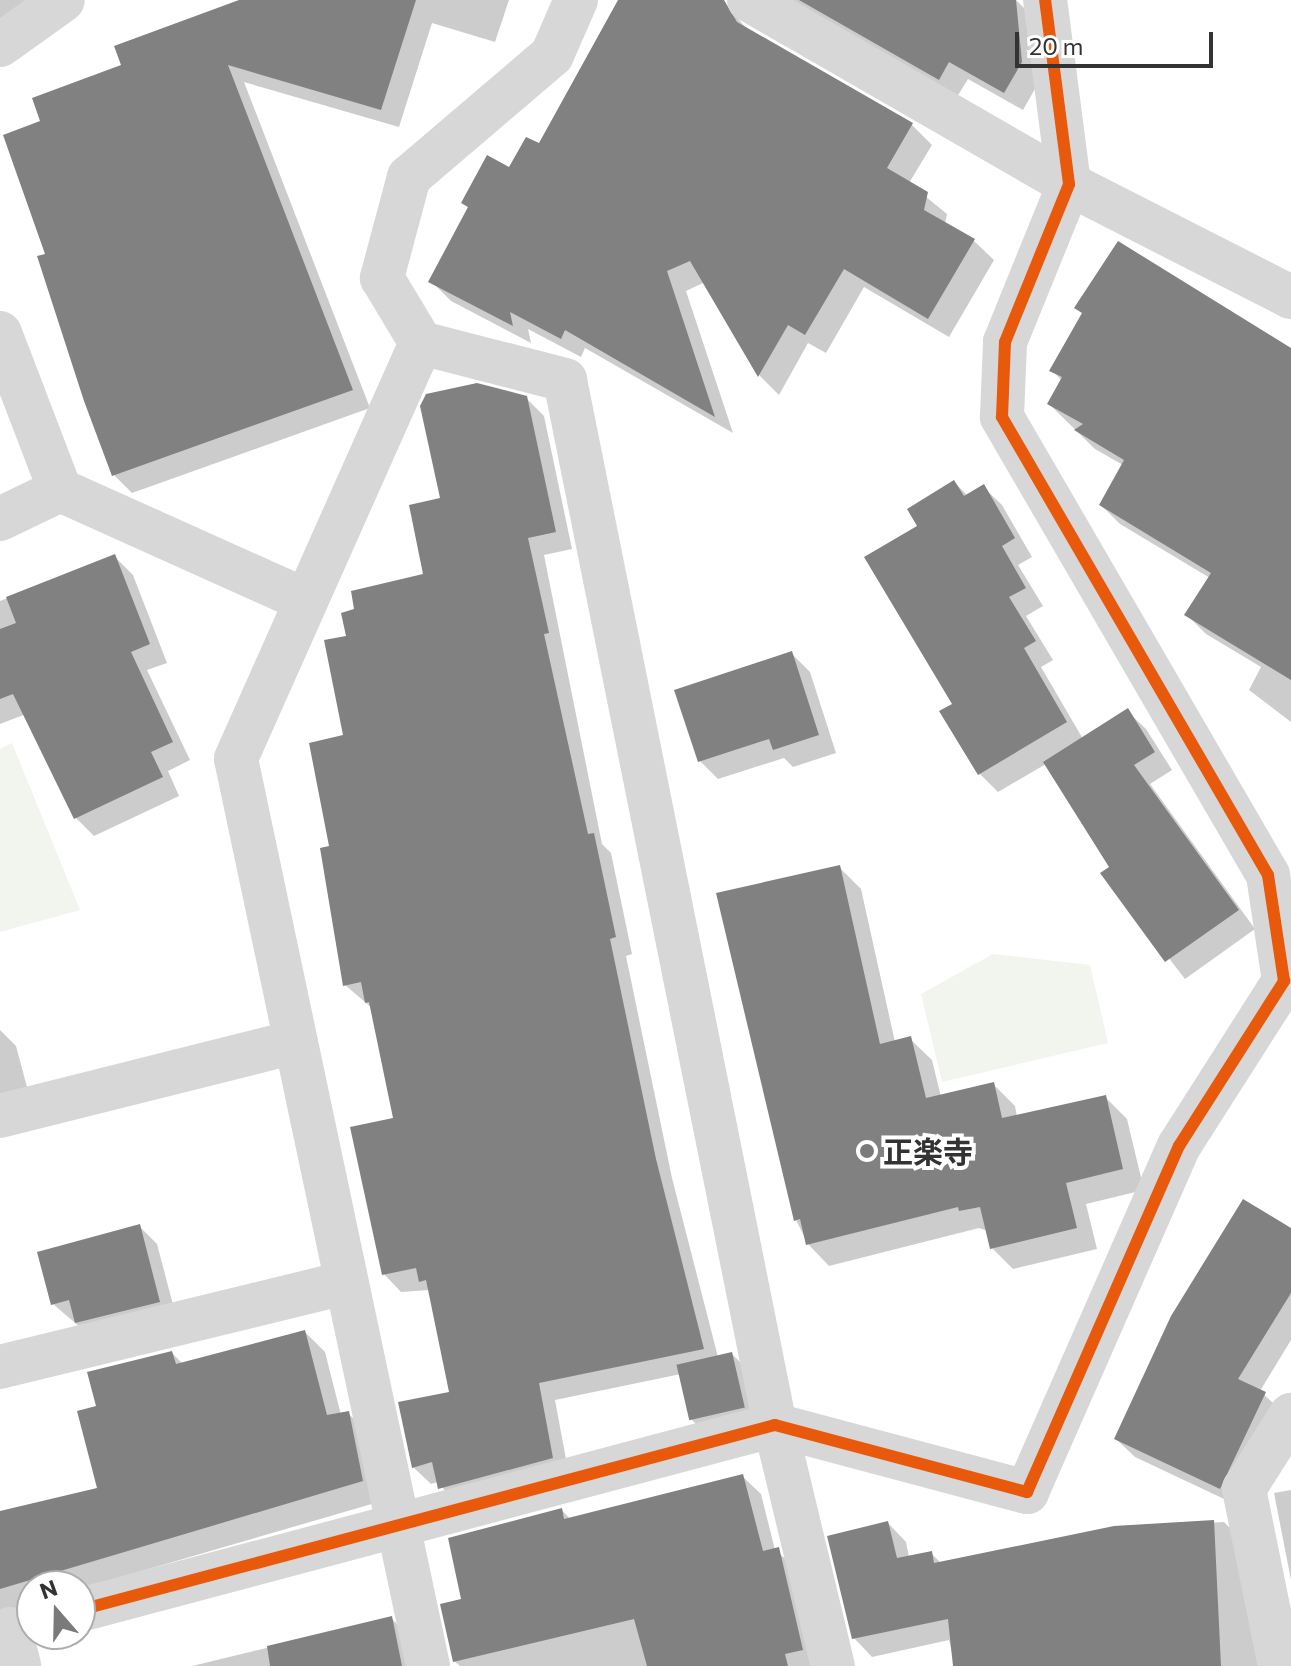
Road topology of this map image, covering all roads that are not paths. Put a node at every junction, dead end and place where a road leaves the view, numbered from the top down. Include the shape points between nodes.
1 (63, 0) edge
2 (576, 0) edge
3 (749, 0) edge
4 (1045, 0) edge
5 (0, 45) edge
6 (1069, 184) junction
7 (1291, 297) edge
8 (0, 333) edge
9 (421, 343) junction
10 (60, 490) junction
11 (0, 519) edge
12 (303, 599) junction
13 (294, 1042) junction
14 (0, 1116) edge
15 (344, 1283) junction
16 (0, 1367) edge
17 (1291, 1415) edge
18 (775, 1425) junction
19 (394, 1524) junction
20 (96, 1606) edge
21 (428, 1666) edge
22 (833, 1666) edge
23 (1280, 1666) edge

1 - 5 street
2 - 9 street via 552,55 409,177 382,278
3 - 6 street
4 - 6 street
6 - 7 street
6 - 18 street via 1005,342 1002,417 1268,875 1284,981 1179,1146 1027,1492
8 - 10 street
9 - 12 street
9 - 18 street via 565,380
10 - 11 street
10 - 12 street
12 - 13 street via 236,759
13 - 14 street
13 - 15 street
15 - 16 street
15 - 19 street
17 - 23 street via 1244,1489
18 - 19 street
18 - 22 street
19 - 20 street
19 - 21 street

